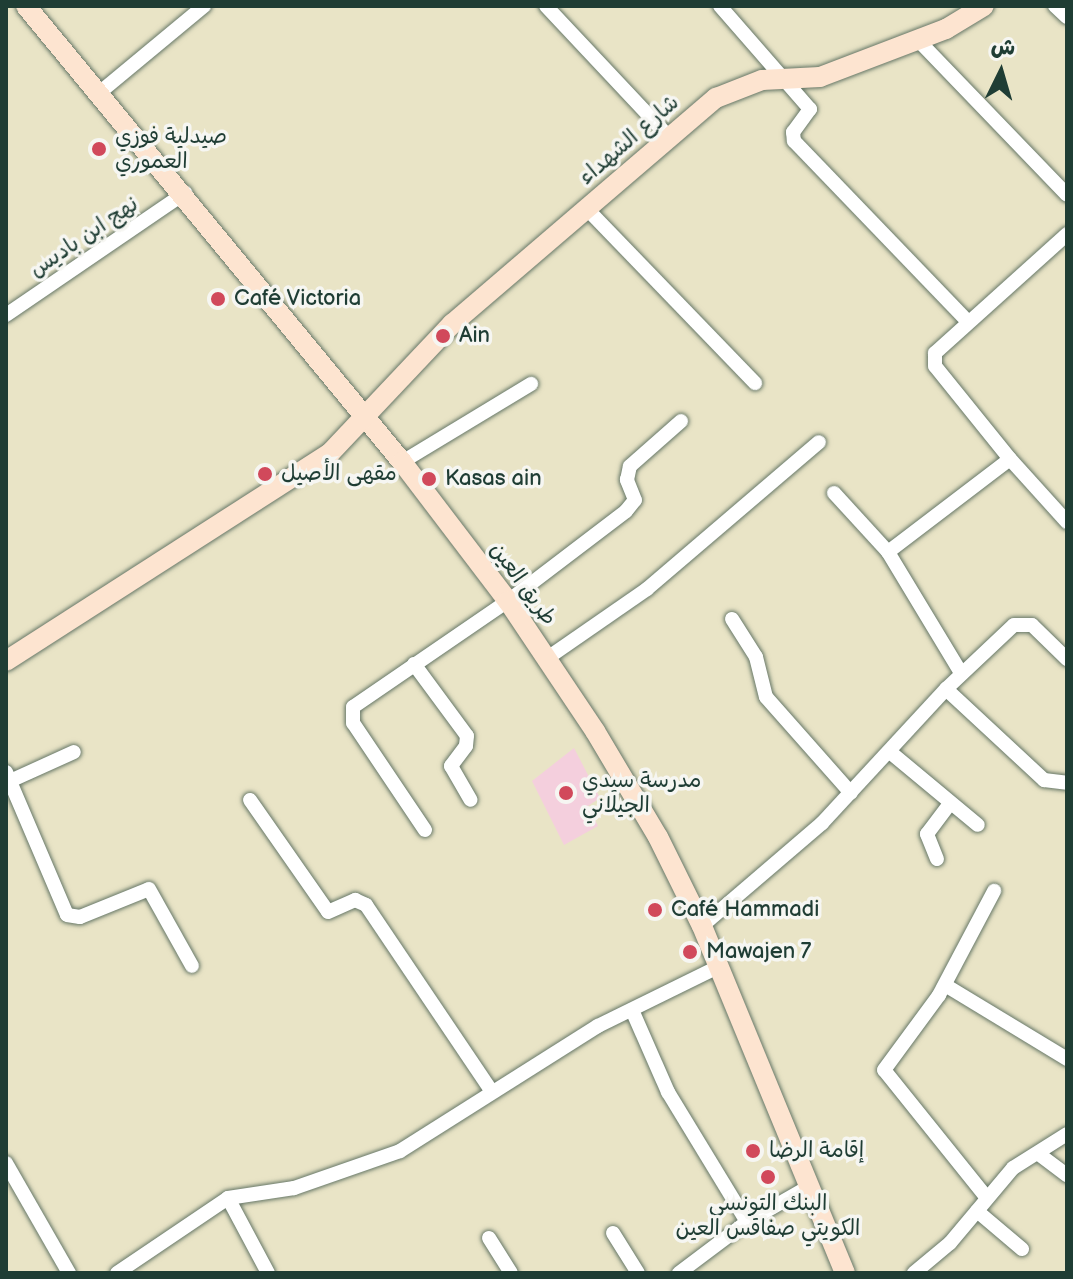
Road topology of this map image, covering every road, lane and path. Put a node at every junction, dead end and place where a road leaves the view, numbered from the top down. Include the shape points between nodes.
1 (26, 6) edge
2 (204, 6) edge
3 (546, 6) edge
4 (720, 6) edge
5 (984, 6) edge
6 (1055, 6) edge
7 (1067, 17) edge
8 (917, 39) junction
9 (782, 80) junction
10 (98, 94) junction
11 (669, 137) junction
12 (185, 193) junction
13 (1067, 195) edge
14 (587, 209) junction
15 (1067, 234) edge
16 (7, 312) edge
17 (967, 321) junction
18 (755, 383) dead end
19 (531, 384) dead end
20 (366, 417) junction
21 (681, 421) dead end
22 (819, 442) dead end
23 (1010, 459) junction
24 (402, 462) junction
25 (834, 493) dead end
26 (1067, 522) edge
27 (888, 552) junction
28 (508, 601) junction
29 (732, 619) dead end
30 (546, 659) junction
31 (1067, 659) edge
32 (6, 661) edge
33 (414, 664) junction
34 (961, 673) junction
35 (946, 689) junction
36 (74, 752) dead end
37 (890, 752) junction
38 (8, 776) edge
39 (1067, 783) edge
40 (851, 793) junction
41 (250, 800) dead end
42 (471, 800) dead end
43 (950, 804) junction
44 (978, 825) dead end
45 (425, 830) dead end
46 (937, 859) dead end
47 (994, 891) dead end
48 (702, 926) junction
49 (192, 966) dead end
50 (718, 967) junction
51 (945, 985) junction
52 (632, 1010) junction
53 (1067, 1059) edge
54 (492, 1092) junction
55 (1067, 1134) edge
56 (1040, 1155) junction
57 (6, 1163) edge
58 (1067, 1175) edge
59 (808, 1187) junction
60 (228, 1198) junction
61 (987, 1198) junction
62 (977, 1211) junction
63 (747, 1222) junction
64 (613, 1233) dead end
65 (489, 1238) dead end
66 (1022, 1249) dead end
67 (919, 1272) edge
68 (69, 1273) edge
69 (117, 1273) edge
70 (268, 1273) edge
71 (511, 1273) edge
72 (638, 1273) edge
73 (679, 1273) edge
74 (845, 1273) edge

1 - 10 main road, طريق العين
2 - 10 street
3 - 11 street
4 - 9 street
5 - 8 main road, شارع الشهداء
6 - 7 street
8 - 9 main road, شارع الشهداء via 820,77
8 - 13 street
9 - 11 main road, شارع الشهداء via 741,85 716,98
9 - 17 street via 810,109 793,132 794,141
10 - 12 main road, طريق العين
11 - 14 main road, شارع الشهداء
12 - 16 street, نهج ابن باديس
12 - 20 main road, طريق العين
14 - 18 street
14 - 20 main road, شارع الشهداء via 452,324
15 - 17 street
17 - 23 street via 935,353 935,366
19 - 24 street
20 - 24 main road, طريق العين
20 - 32 main road, شارع الشهداء via 287,485
21 - 28 street via 630,466 627,480 635,500 626,511
22 - 30 street via 647,589
23 - 26 street
23 - 27 street
24 - 28 main road, طريق العين
25 - 27 street
27 - 34 street
28 - 30 main road, طريق العين
28 - 33 street
29 - 40 street via 756,657 766,697
30 - 48 main road, طريق العين via 627,782
31 - 34 street via 1032,625 1020,622
33 - 42 street via 467,736 451,766
33 - 45 street via 353,707 350,717
34 - 35 street
35 - 37 street
35 - 39 street via 1044,780
36 - 38 street
37 - 40 street
37 - 43 street
38 - 49 street via 67,915 80,917 149,889
40 - 48 street
41 - 54 street via 328,912 355,900 366,905
43 - 44 street
43 - 46 street via 927,834
47 - 51 street
48 - 50 main road, طريق العين
50 - 52 street
50 - 59 main road, طريق العين
51 - 53 street
51 - 61 street via 885,1073
52 - 54 street
52 - 63 street via 668,1092
54 - 60 street via 430,1135 385,1158 294,1188
55 - 56 street
56 - 58 street
56 - 61 street via 1013,1168
57 - 68 street
59 - 63 street
59 - 74 main road, طريق العين
60 - 69 street
60 - 70 street
61 - 62 street
62 - 66 street
62 - 67 street
63 - 73 street
64 - 72 street
65 - 71 street

